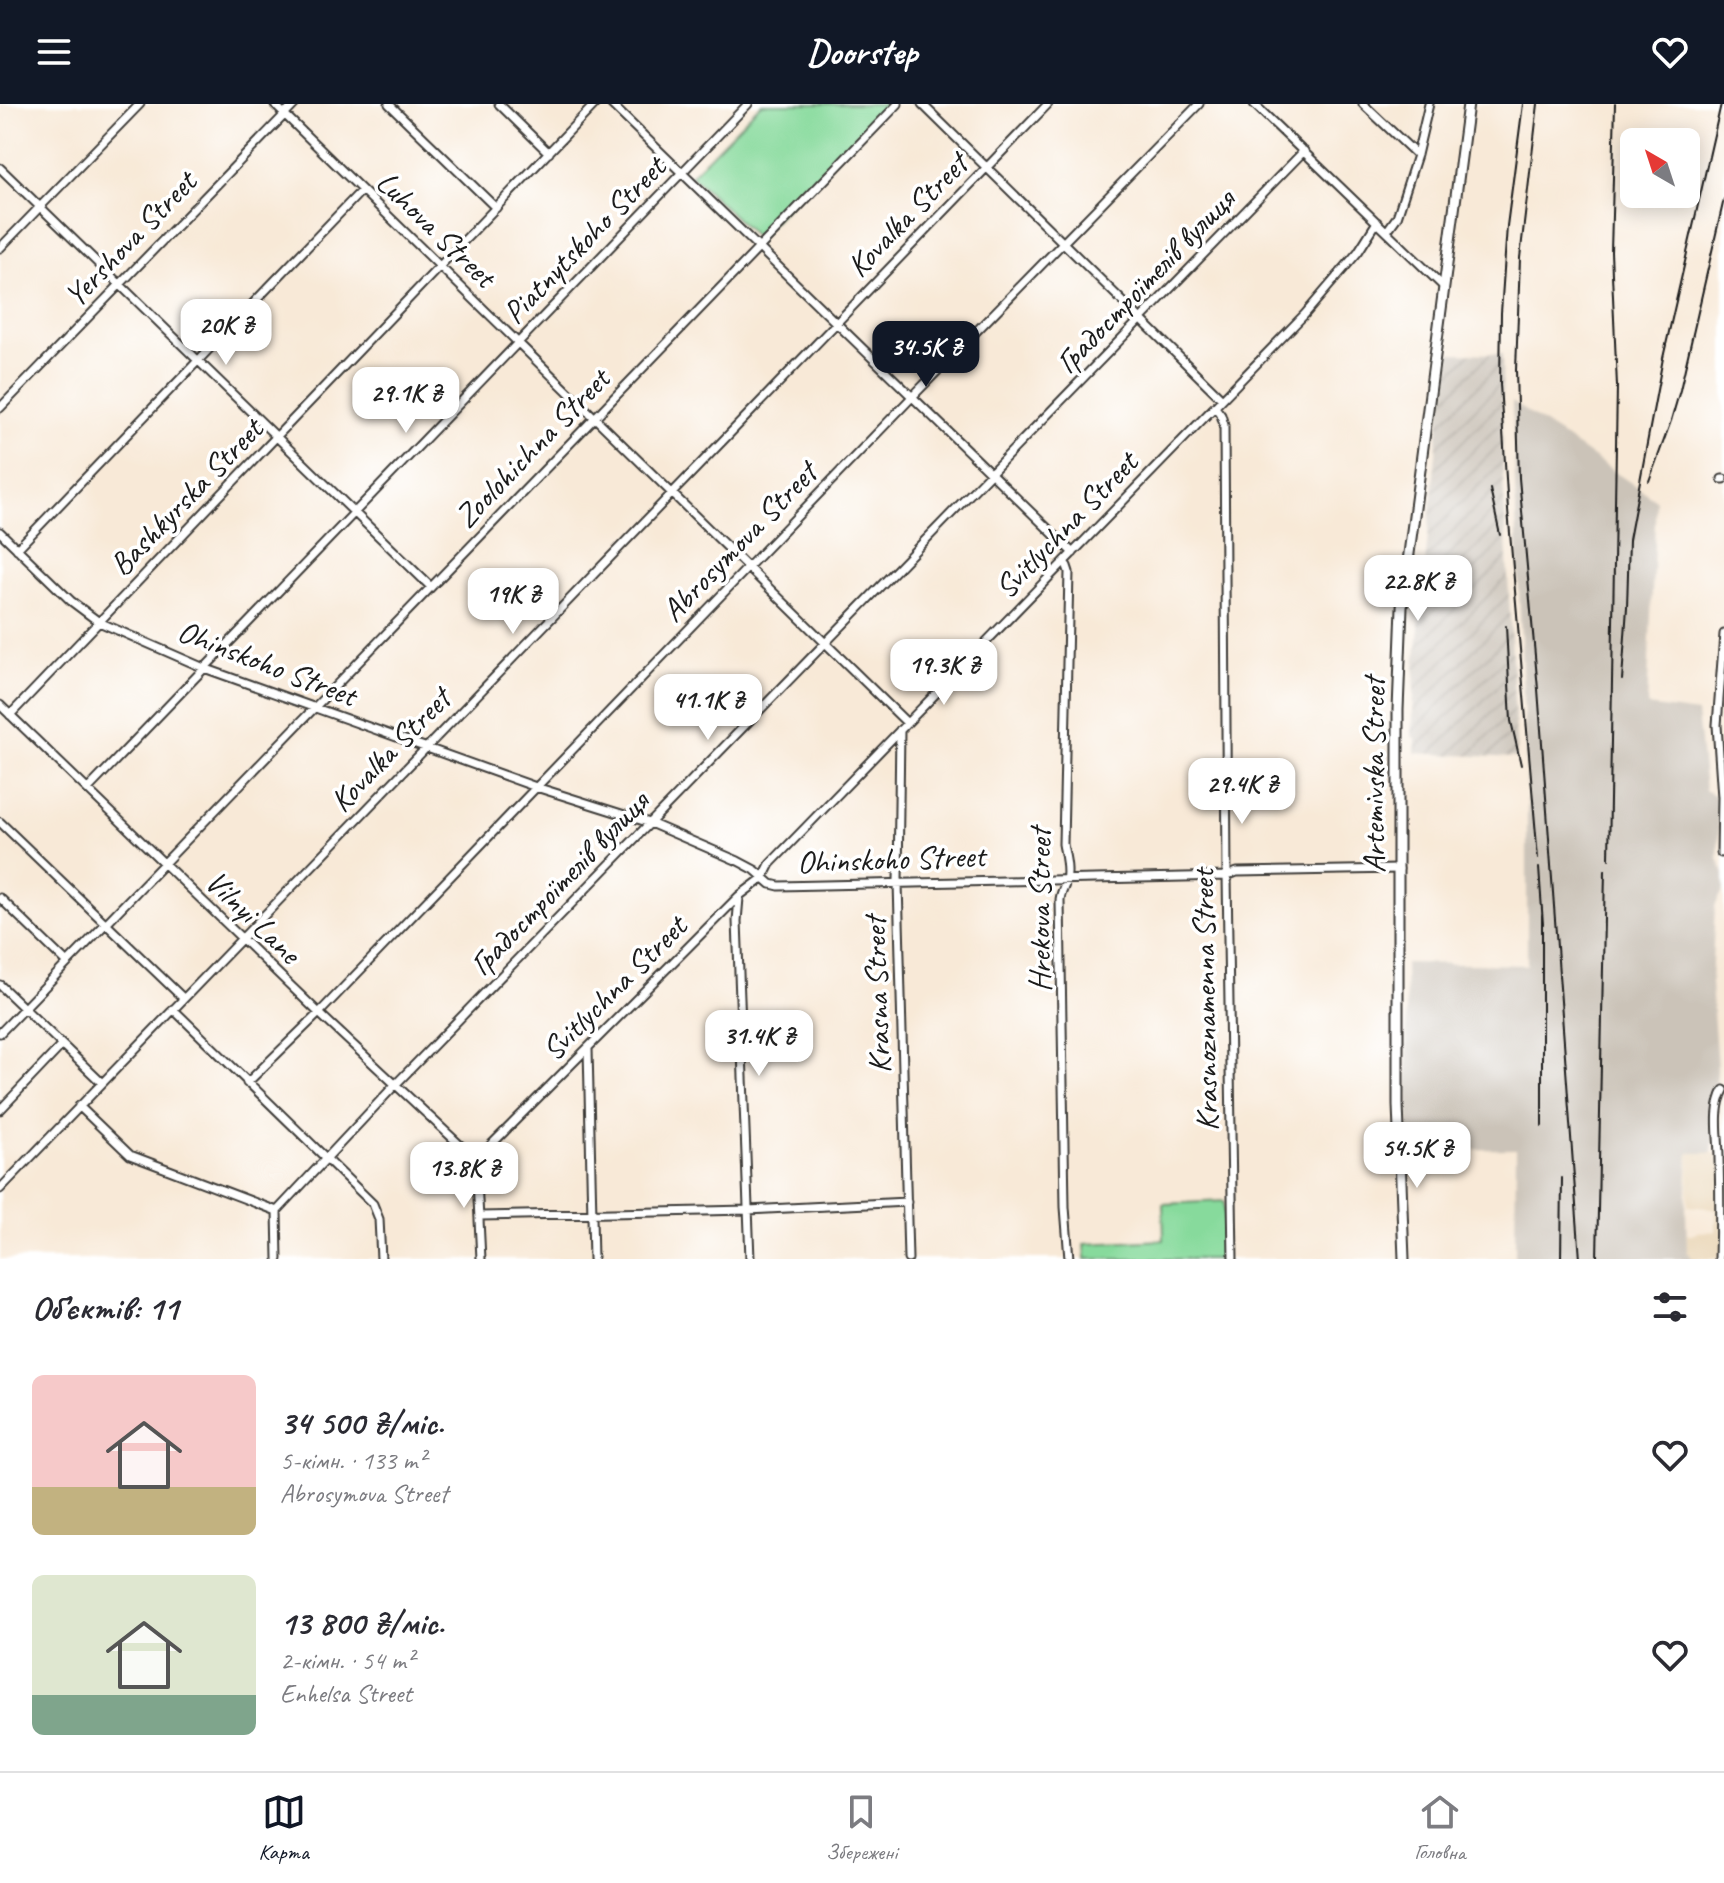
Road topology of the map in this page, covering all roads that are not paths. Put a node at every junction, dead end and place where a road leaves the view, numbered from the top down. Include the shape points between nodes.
1 (140, 104) edge
2 (274, 104) edge
3 (295, 104) edge
4 (389, 104) edge
5 (499, 104) edge
6 (595, 104) edge
7 (611, 104) edge
8 (748, 104) edge
9 (898, 104) edge
10 (922, 104) edge
11 (1048, 104) edge
12 (1199, 104) edge
13 (1254, 104) edge
14 (1363, 104) edge
15 (1429, 104) edge
16 (1468, 104) edge
17 (285, 114) junction
18 (1304, 151) junction
19 (549, 153) junction
20 (1417, 155) junction
21 (0, 168) edge
22 (987, 168) junction
23 (682, 173) junction
24 (362, 190) junction
25 (40, 206) junction
26 (496, 208) junction
27 (1377, 222) junction
28 (1387, 231) junction
29 (1063, 243) junction
30 (0, 248) edge
31 (759, 248) junction
32 (440, 266) junction
33 (120, 285) junction
34 (1444, 287) junction
35 (1141, 319) junction
36 (836, 323) junction
37 (518, 343) junction
38 (198, 361) junction
39 (912, 397) junction
40 (1222, 399) junction
41 (1215, 407) junction
42 (0, 408) edge
43 (595, 417) junction
44 (276, 437) junction
45 (991, 473) junction
46 (672, 493) junction
47 (353, 512) junction
48 (0, 532) edge
49 (17, 549) junction
50 (1073, 553) junction
51 (1064, 562) junction
52 (748, 567) junction
53 (431, 587) junction
54 (99, 622) junction
55 (1724, 634) edge
56 (826, 643) junction
57 (204, 668) junction
58 (0, 705) edge
59 (314, 707) junction
60 (10, 715) junction
61 (907, 723) junction
62 (900, 730) junction
63 (426, 747) junction
64 (536, 787) junction
65 (88, 789) junction
66 (0, 822) edge
67 (650, 823) junction
68 (1721, 853) dead end
69 (164, 863) junction
70 (1399, 869) junction
71 (1227, 876) junction
72 (763, 878) junction
73 (1066, 879) junction
74 (898, 882) junction
75 (739, 896) junction
76 (0, 898) edge
77 (105, 923) junction
78 (241, 938) junction
79 (67, 963) junction
80 (0, 985) edge
81 (183, 998) junction
82 (24, 1008) junction
83 (173, 1009) junction
84 (319, 1013) junction
85 (0, 1033) edge
86 (62, 1045) junction
87 (588, 1049) junction
88 (102, 1083) junction
89 (247, 1083) junction
90 (395, 1085) junction
91 (1724, 1090) edge
92 (79, 1106) junction
93 (0, 1110) edge
94 (325, 1159) junction
95 (476, 1160) junction
96 (0, 1189) edge
97 (907, 1202) junction
98 (748, 1210) junction
99 (277, 1211) junction
100 (592, 1214) junction
101 (480, 1216) junction
102 (278, 1259) edge
103 (381, 1259) edge
104 (481, 1259) edge
105 (593, 1259) edge
106 (750, 1259) edge
107 (908, 1259) edge
108 (1069, 1259) edge
109 (1233, 1259) edge
110 (1404, 1259) edge
111 (1719, 1259) edge

1 - 25 street
2 - 17 street, Luhova Street
3 - 17 street, Yershova Street
4 - 26 street
5 - 19 street
6 - 19 street, Bashkyrska Street
7 - 23 street
8 - 23 street, Piatnytskoho Street
9 - 31 street, Zoolohichna Street
10 - 22 street
11 - 22 street, Kovalka Street
12 - 29 street, Abrosymova Street
13 - 18 street
14 - 20 street
15 - 20 street
16 - 34 main road, Artemivska Street
17 - 24 street, Luhova Street
17 - 33 street, Yershova Street
18 - 27 street
18 - 35 street, Градостроїтелiв вулиця
19 - 26 street, Bashkyrska Street
20 - 28 street via 1397,217
21 - 25 street
22 - 29 street
22 - 36 street, Kovalka Street
23 - 31 street
23 - 37 street, Piatnytskoho Street
24 - 32 street, Luhova Street
24 - 38 street
25 - 30 street
25 - 33 street
26 - 32 street, Bashkyrska Street
27 - 28 street
27 - 40 street, Svitlychna Street via 1305,314
28 - 34 street
29 - 35 street
29 - 39 street, Abrosymova Street
31 - 36 street
31 - 43 street, Zoolohichna Street
32 - 37 street, Luhova Street
32 - 44 street, Bashkyrska Street
33 - 38 street
33 - 42 street, Yershova Street
34 - 70 main road, Artemivska Street via 1402,607
35 - 40 street
35 - 45 street, Градостроїтелiв вулиця
36 - 39 street
36 - 46 street, Kovalka Street
37 - 43 street, Luhova Street
37 - 47 street, Piatnytskoho Street
38 - 44 street
38 - 49 street
39 - 45 street
39 - 52 street, Abrosymova Street
40 - 41 street, Svitlychna Street
41 - 50 street, Svitlychna Street
41 - 71 street, Krasnoznamenna Street via 1224,425
43 - 46 street, Luhova Street
43 - 53 street, Zoolohichna Street
44 - 47 street
44 - 54 street, Bashkyrska Street
45 - 50 street
45 - 56 street, Градостроїтелiв вулиця
46 - 52 street, Luhova Street
46 - 63 street, Kovalka Street
47 - 53 street
47 - 57 street, Piatnytskoho Street
48 - 49 street, Ohinskoho Street
49 - 54 street, Ohinskoho Street
50 - 51 street, Svitlychna Street
51 - 61 street, Svitlychna Street
51 - 73 street, Hrekova Street via 1069,572
52 - 56 street, Luhova Street
52 - 64 street, Abrosymova Street
53 - 59 street, Zoolohichna Street
54 - 57 street, Ohinskoho Street
54 - 60 street, Bashkyrska Street
55 - 68 street via 1717,725
56 - 61 street, Luhova Street
56 - 67 street, Градостроїтелiв вулиця
57 - 59 street, Ohinskoho Street
57 - 65 street, Piatnytskoho Street
58 - 60 street, Vilnyi Lane
59 - 63 street, Ohinskoho Street
59 - 69 street, Zoolohichna Street
60 - 65 street, Vilnyi Lane
61 - 62 street, Svitlychna Street
62 - 72 street, Svitlychna Street via 770,864
62 - 74 street, Krasna Street
63 - 64 street, Ohinskoho Street
63 - 78 street, Kovalka Street
64 - 67 street, Ohinskoho Street
64 - 84 street, Abrosymova Street
65 - 69 street, Vilnyi Lane
66 - 77 street
67 - 72 street, Ohinskoho Street via 738,861
67 - 90 street, Градостроїтелiв вулиця
69 - 77 street, Zoolohichna Street
69 - 78 street, Vilnyi Lane
70 - 71 street, Ohinskoho Street
70 - 110 main road, Artemivska Street
71 - 73 street, Ohinskoho Street
71 - 109 street, Krasnoznamenna Street
72 - 74 street, Ohinskoho Street via 779,886
72 - 75 street, Svitlychna Street
73 - 74 street, Ohinskoho Street
73 - 108 street, Hrekova Street via 1060,901
74 - 97 street, Krasna Street
75 - 87 street, Svitlychna Street
75 - 98 street
76 - 79 street
77 - 79 street, Zoolohichna Street
77 - 81 street
78 - 81 street, Kovalka Street
78 - 84 street, Vilnyi Lane
79 - 82 street, Zoolohichna Street
80 - 82 street
81 - 83 street, Kovalka Street
82 - 85 street, Zoolohichna Street
82 - 86 street
83 - 88 street, Kovalka Street
83 - 89 street
84 - 89 street, Abrosymova Street
84 - 90 street, Vilnyi Lane
86 - 88 street
86 - 93 street
87 - 95 street, Svitlychna Street
87 - 100 street
88 - 92 street, Kovalka Street
89 - 94 street
90 - 94 street, Градостроїтелiв вулиця
90 - 95 street, Vilnyi Lane
91 - 111 street via 1718,1101 1717,1131
92 - 96 street, Kovalka Street
92 - 99 street via 130,1155
94 - 99 street, Градостроїтелiв вулиця
94 - 103 street via 378,1211
95 - 101 street
97 - 98 street
97 - 107 street, Krasna Street
98 - 100 street
98 - 106 street
99 - 102 street
100 - 101 street
100 - 105 street
101 - 104 street

